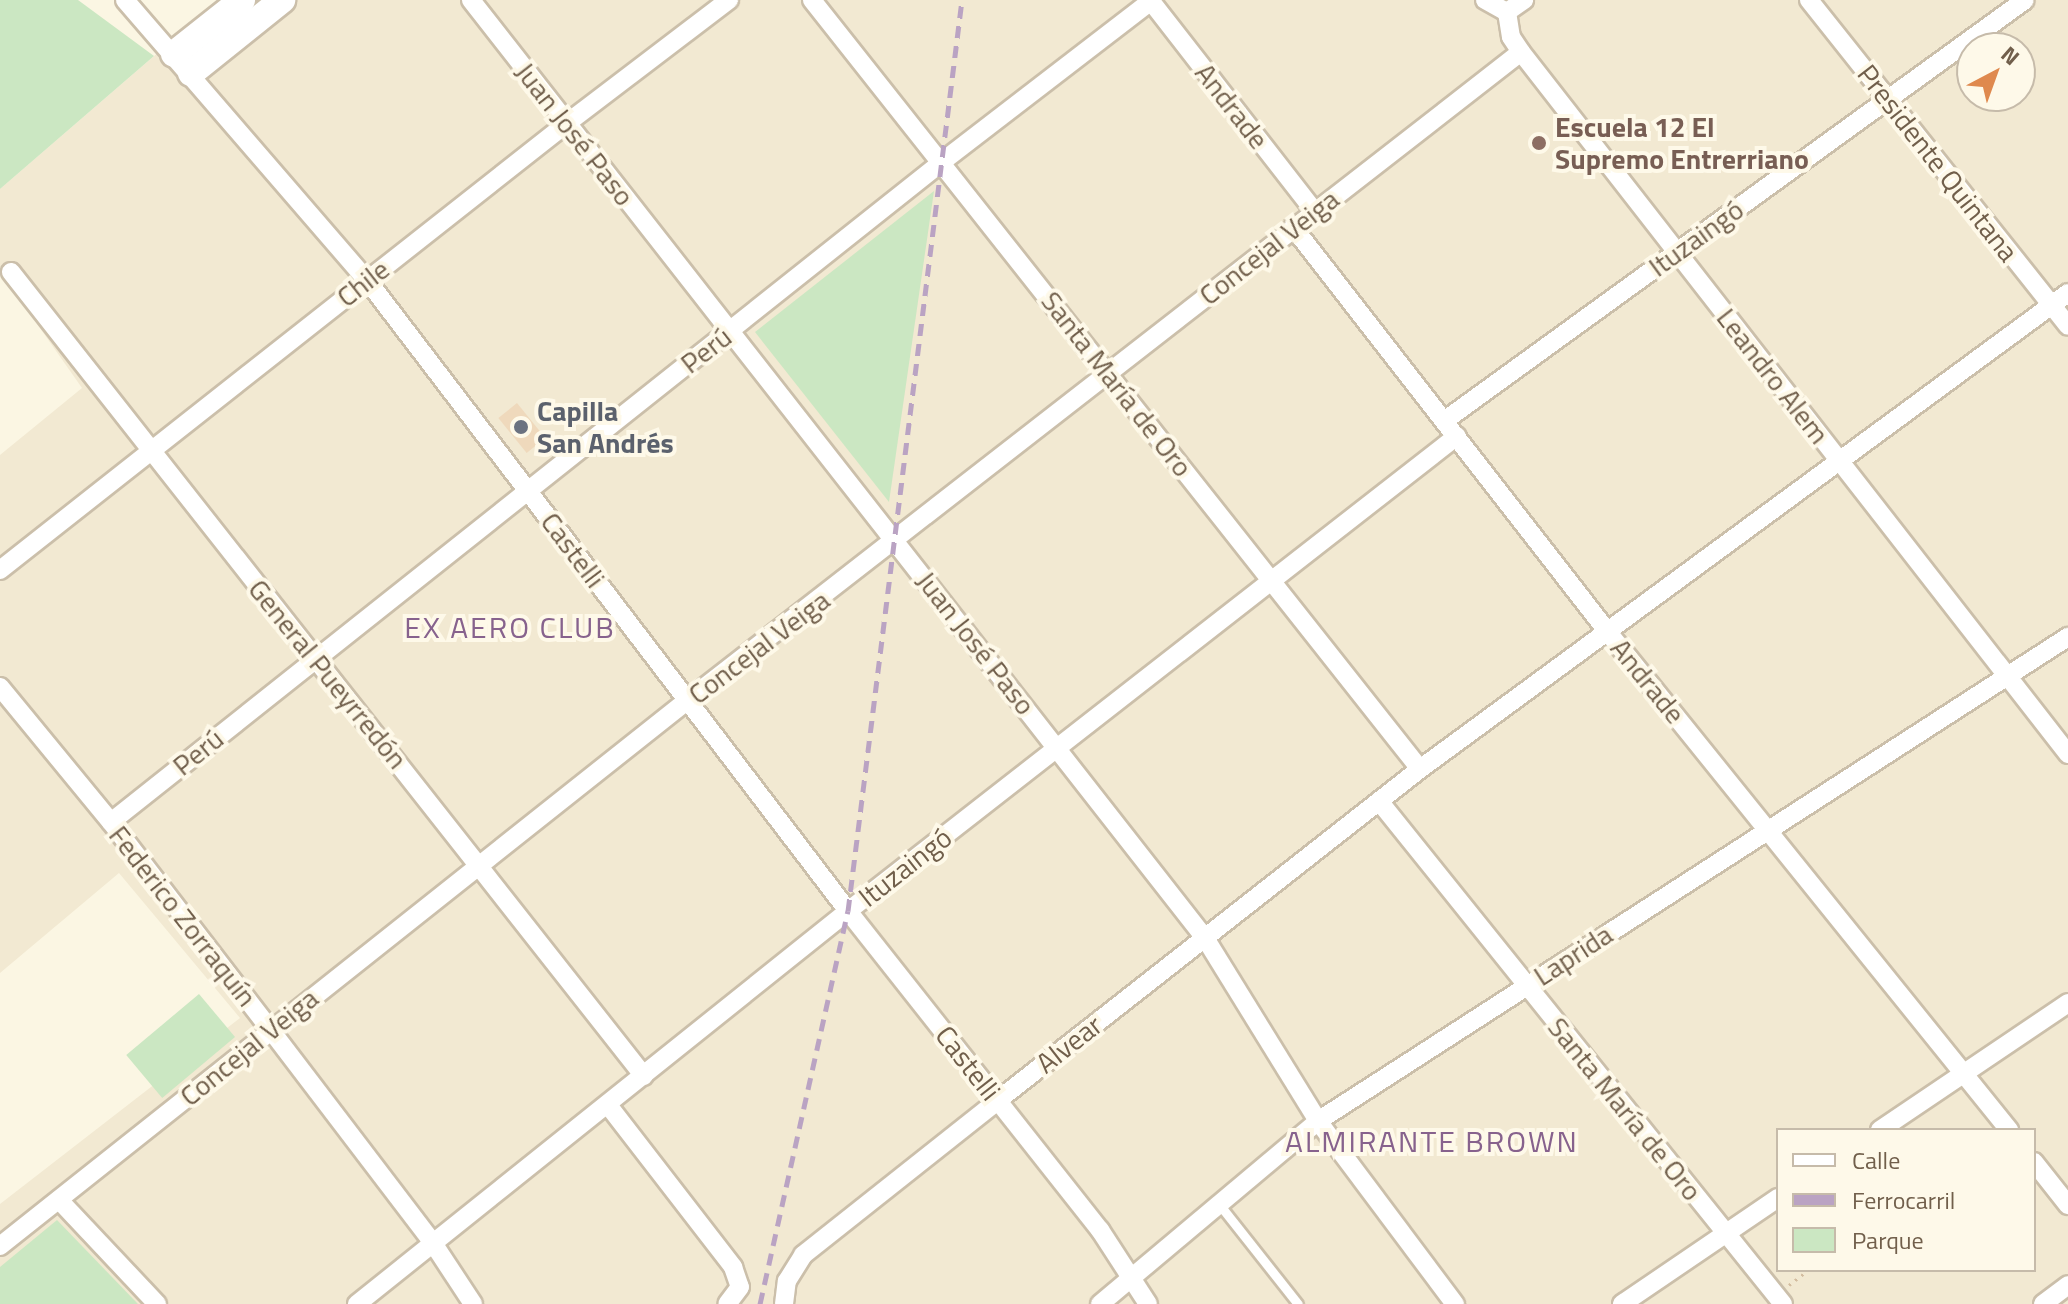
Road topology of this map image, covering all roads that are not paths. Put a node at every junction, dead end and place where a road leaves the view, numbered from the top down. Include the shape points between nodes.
1 (125, 0) edge
2 (242, 0) edge
3 (282, 0) edge
4 (471, 0) edge
5 (729, 0) edge
6 (812, 0) edge
7 (1151, 0) edge
8 (1485, 0) edge
9 (1524, 0) edge
10 (1809, 0) edge
11 (2025, 0) edge
12 (1507, 12) junction
13 (1521, 52) junction
14 (183, 64) junction
15 (1888, 100) junction
16 (566, 124) junction
17 (942, 162) junction
18 (1314, 211) junction
19 (1293, 227) junction
20 (1677, 252) junction
21 (11, 272) dead end
22 (367, 280) junction
23 (2068, 293) edge
24 (2051, 305) junction
25 (2068, 326) edge
26 (729, 332) junction
27 (1109, 373) junction
28 (1451, 428) junction
29 (151, 452) junction
30 (1839, 461) junction
31 (528, 491) junction
32 (896, 541) junction
33 (0, 570) edge
34 (1273, 581) junction
35 (1607, 631) junction
36 (2068, 637) edge
37 (315, 657) junction
38 (2007, 675) junction
39 (0, 687) edge
40 (688, 700) junction
41 (1059, 749) junction
42 (2068, 754) edge
43 (1420, 769) junction
44 (1379, 801) junction
45 (111, 822) junction
46 (1768, 828) junction
47 (480, 865) junction
48 (848, 911) junction
49 (1205, 938) junction
50 (1524, 986) junction
51 (2068, 1003) edge
52 (270, 1029) junction
53 (1964, 1074) junction
54 (644, 1076) junction
55 (997, 1101) junction
56 (608, 1105) junction
57 (1318, 1121) junction
58 (1883, 1128) edge
59 (2007, 1128) edge
60 (2036, 1165) edge
61 (1776, 1199) edge
62 (59, 1200) junction
63 (1219, 1204) junction
64 (2068, 1205) edge
65 (1726, 1232) junction
66 (433, 1243) junction
67 (0, 1246) edge
68 (1131, 1277) junction
69 (2068, 1285) edge
70 (157, 1304) edge
71 (357, 1304) edge
72 (473, 1304) edge
73 (727, 1304) edge
74 (784, 1304) edge
75 (1100, 1304) edge
76 (1148, 1304) edge
77 (1298, 1304) edge
78 (1455, 1304) edge
79 (1622, 1304) edge
80 (1783, 1304) edge
81 (2043, 1304) edge

1 - 14 street, Castelli
2 - 14 street
3 - 14 street
4 - 16 street, Juan José Paso
5 - 16 street, Chile
6 - 17 street, Santa María de Oro
7 - 17 street, Perú
7 - 18 street, Andrade
8 - 12 street
9 - 12 street
10 - 15 street, Presidente Quintana
11 - 15 street, Ituzaingó
12 - 13 street, Leandro Alem via 1511,37
13 - 18 street, Concejal Veiga
13 - 20 street, Leandro Alem
14 - 22 street, Castelli
15 - 20 street, Ituzaingó
15 - 24 street, Presidente Quintana
16 - 22 street, Chile
16 - 26 street, Juan José Paso
17 - 26 street, Perú
17 - 27 street, Santa María de Oro
18 - 19 street, Concejal Veiga
19 - 27 street, Concejal Veiga
19 - 28 street, Andrade
20 - 28 street, Ituzaingó
20 - 30 street, Leandro Alem
21 - 29 street, General Pueyrredón
22 - 29 street, Chile
22 - 31 street, Castelli
23 - 24 street, Alvear
24 - 25 street, Presidente Quintana
24 - 30 street, Alvear
26 - 31 street, Perú
26 - 32 street, Juan José Paso
27 - 32 street, Concejal Veiga
27 - 34 street, Santa María de Oro
28 - 34 street, Ituzaingó
28 - 35 street, Andrade
29 - 33 street, Chile
29 - 37 street, General Pueyrredón
30 - 35 street, Alvear
30 - 38 street, Leandro Alem
31 - 37 street, Perú
31 - 40 street, Castelli
32 - 40 street, Concejal Veiga
32 - 41 street, Juan José Paso
34 - 41 street, Ituzaingó
34 - 43 street, Santa María de Oro
35 - 43 street, Alvear
35 - 46 street, Andrade
36 - 38 street, Laprida
37 - 45 street, Perú
37 - 47 street, General Pueyrredón
38 - 42 street, Leandro Alem
38 - 46 street, Laprida
39 - 45 street, Federico Zorraquín
40 - 47 street, Concejal Veiga
40 - 48 street, Castelli
41 - 48 street, Ituzaingó
41 - 49 street, Juan José Paso
43 - 44 street, Alvear
44 - 49 street, Alvear
44 - 50 street, Santa María de Oro
45 - 52 street, Federico Zorraquín
46 - 50 street, Laprida
46 - 53 street, Andrade
47 - 52 street, Concejal Veiga
47 - 54 street, General Pueyrredón
48 - 54 street, Ituzaingó
48 - 55 street, Castelli
49 - 55 street, Alvear
49 - 57 street, Juan José Paso
50 - 57 street, Laprida
50 - 65 street, Santa María de Oro
51 - 53 street
52 - 62 street, Concejal Veiga
52 - 66 street, Federico Zorraquín
53 - 58 street
53 - 59 street, Andrade
54 - 56 street, Ituzaingó
55 - 68 street, Castelli
55 - 74 street, Alvear via 803,1255 787,1281
56 - 66 street, Ituzaingó
56 - 73 street via 733,1267 740,1287
57 - 63 street, Laprida
57 - 78 street, Juan José Paso
60 - 64 street
61 - 65 street
62 - 67 street, Concejal Veiga
62 - 70 street
63 - 68 street, Laprida
63 - 77 lane
65 - 79 street
65 - 80 street, Santa María de Oro
66 - 71 street, Ituzaingó
66 - 72 street, Federico Zorraquín
68 - 75 street, Laprida
68 - 76 street, Castelli
69 - 81 street

